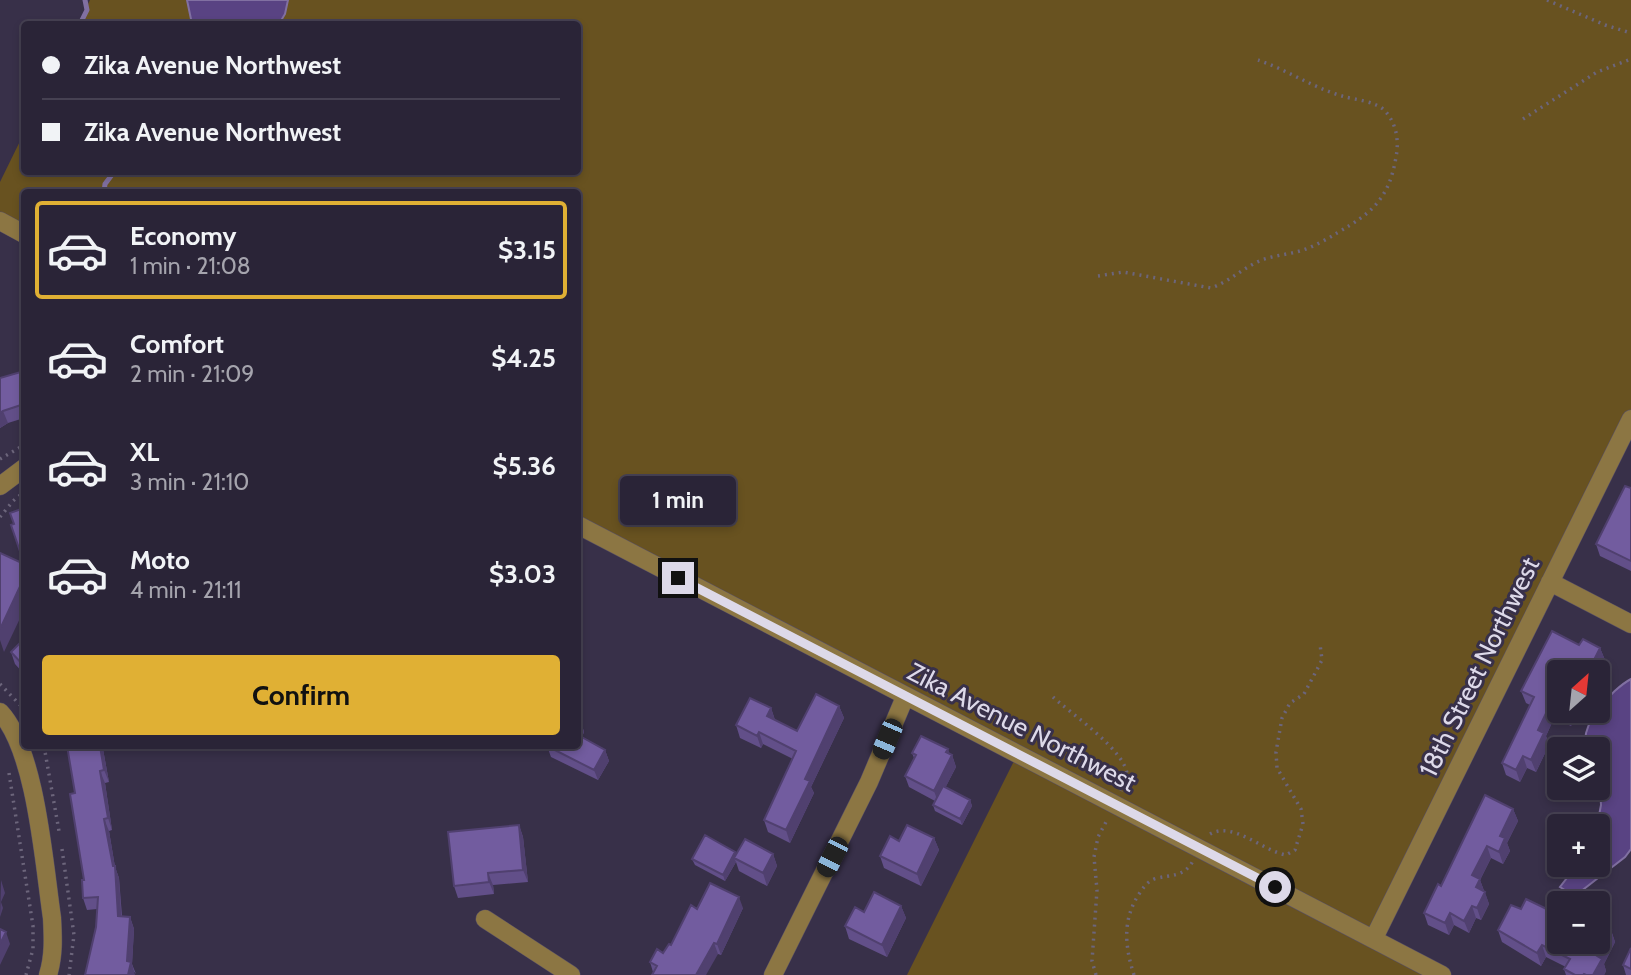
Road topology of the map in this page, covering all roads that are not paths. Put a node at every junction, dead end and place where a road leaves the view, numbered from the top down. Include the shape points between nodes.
1 (0, 221) edge
2 (21, 232) edge
3 (1631, 419) edge
4 (21, 470) edge
5 (0, 485) edge
6 (581, 527) edge
7 (1550, 582) junction
8 (1631, 624) edge
9 (905, 697) junction
10 (0, 712) edge
11 (21, 748) edge
12 (21, 749) edge
13 (485, 919) dead end
14 (1374, 938) junction
15 (48, 975) edge
16 (571, 975) edge
17 (773, 975) edge
18 (1442, 975) edge

1 - 2 street
3 - 7 street, 18th Street Northwest
4 - 5 street
6 - 9 street, Zika Avenue Northwest
7 - 8 street
7 - 14 street, 18th Street Northwest
9 - 14 street, Zika Avenue Northwest
9 - 17 street via 869,782
10 - 11 street
12 - 15 street via 30,777 52,918 54,940
13 - 16 street
14 - 18 street, Zika Avenue Northwest

